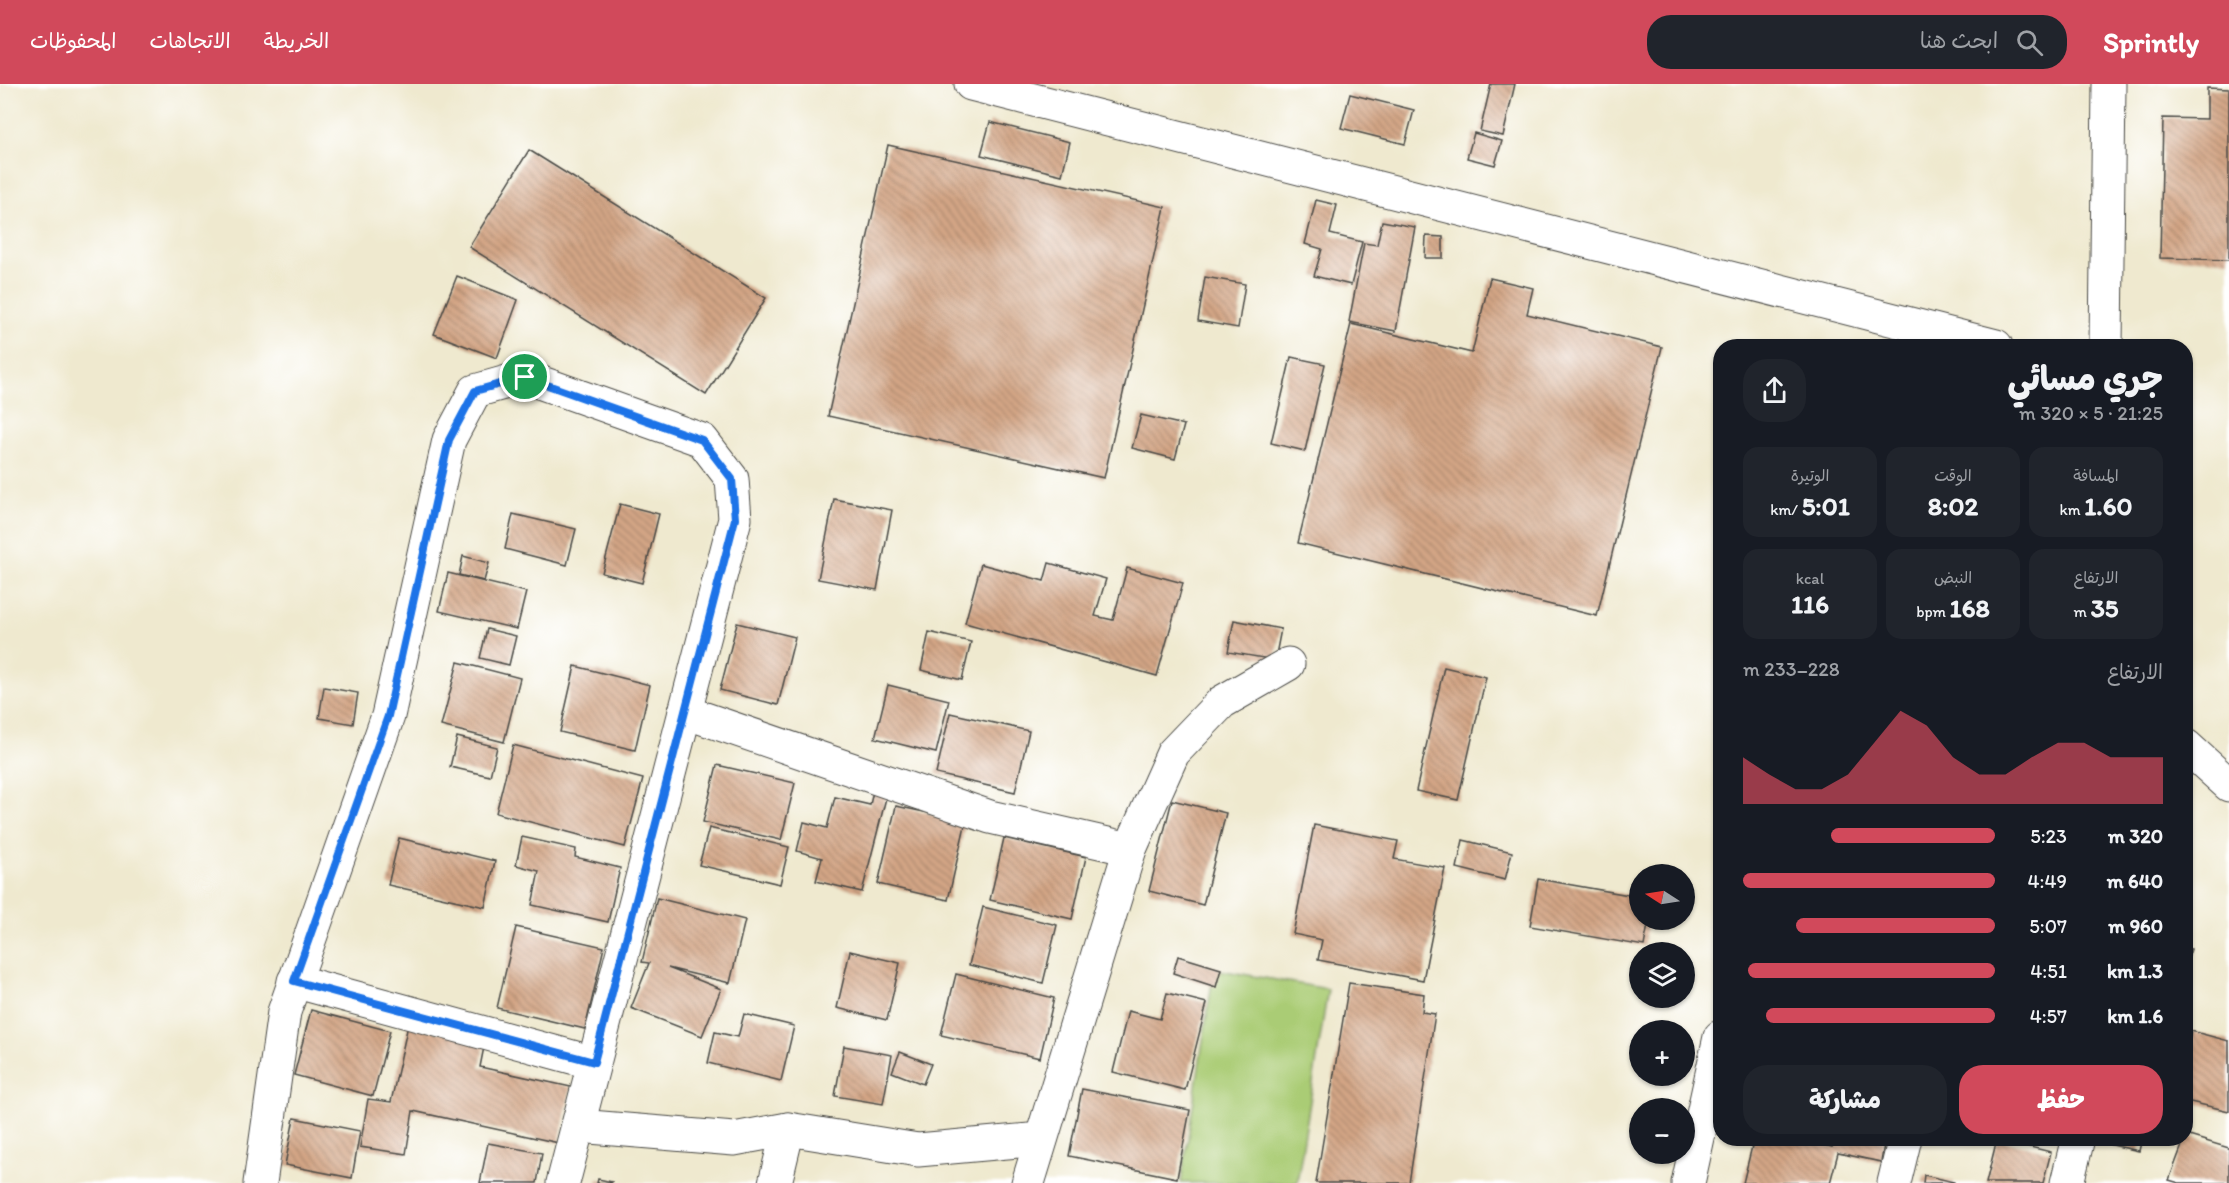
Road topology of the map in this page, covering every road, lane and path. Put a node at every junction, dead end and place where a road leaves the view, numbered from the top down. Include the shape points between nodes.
1 (971, 84) edge
2 (2109, 84) edge
3 (1969, 339) edge
4 (2106, 339) edge
5 (1288, 664) dead end
6 (685, 712) junction
7 (2193, 752) edge
8 (2229, 785) edge
9 (1130, 849) junction
10 (294, 981) junction
11 (594, 1062) junction
12 (1713, 1068) edge
13 (578, 1126) junction
14 (788, 1129) junction
15 (1041, 1139) junction
16 (1903, 1146) edge
17 (2076, 1146) edge
18 (260, 1183) edge
19 (563, 1183) edge
20 (775, 1183) edge
21 (1028, 1183) edge
22 (1688, 1183) edge
23 (1894, 1183) edge
24 (2067, 1183) edge

1 - 3 street
2 - 4 street
5 - 9 street via 1222,702 1173,753
6 - 9 street via 990,817
6 - 10 street via 735,519 732,479 702,440 525,377 475,391 449,440 388,716
6 - 11 street
7 - 8 street
9 - 15 street
10 - 11 street
10 - 18 street via 284,1012
11 - 13 street
12 - 22 street
13 - 14 street via 734,1139
13 - 19 street
14 - 15 street via 918,1150
14 - 20 street
15 - 21 street
16 - 23 street
17 - 24 street

